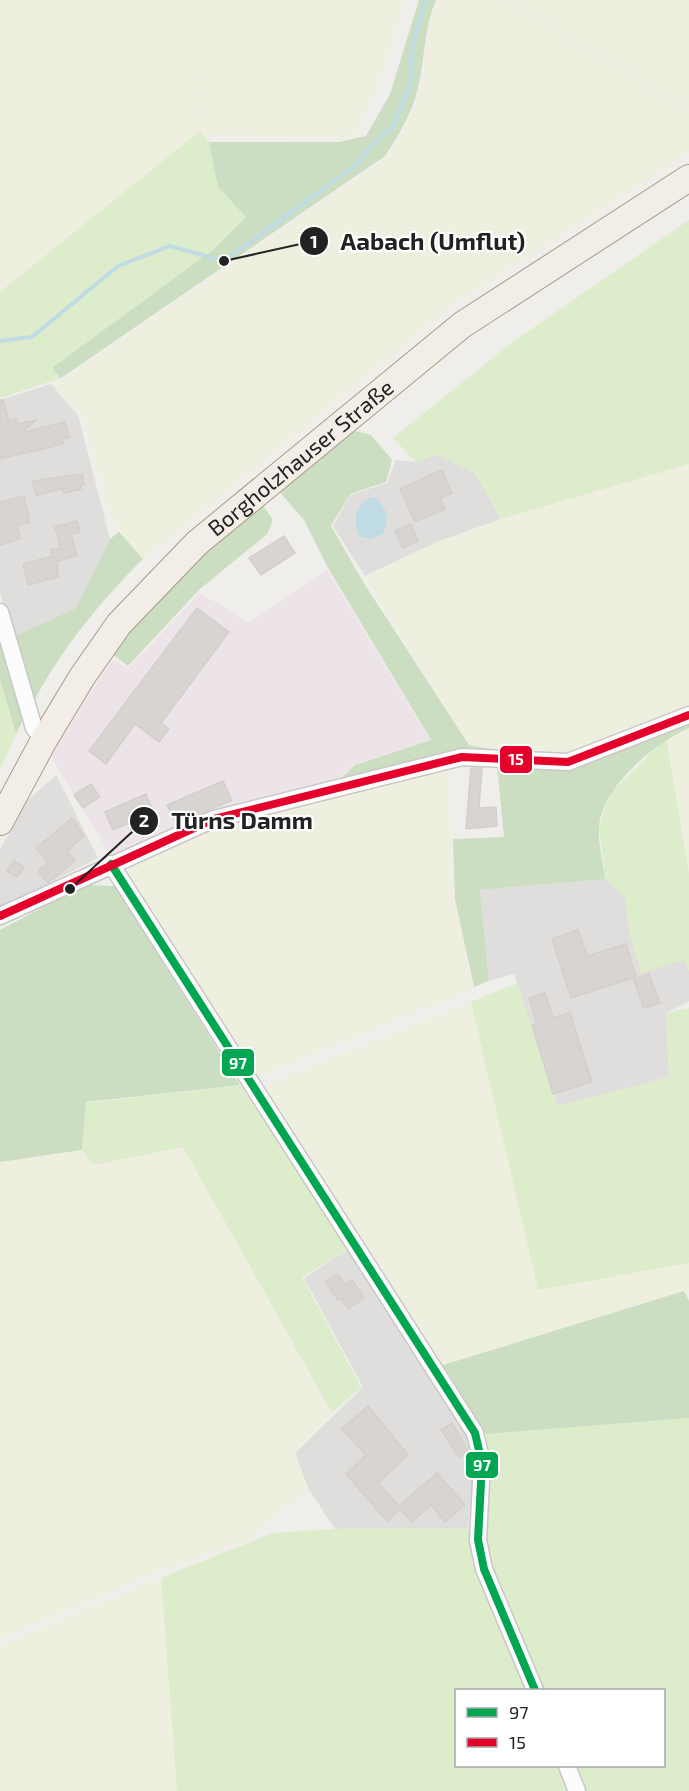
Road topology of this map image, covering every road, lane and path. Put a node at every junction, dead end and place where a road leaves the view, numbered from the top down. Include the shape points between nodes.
1 (689, 178) edge
2 (0, 612) edge
3 (689, 714) edge
4 (44, 740) junction
5 (0, 822) edge
6 (111, 864) junction
7 (0, 915) edge
8 (535, 1689) edge
9 (567, 1767) edge
10 (577, 1791) edge

1 - 4 main road, Borgholzhauser Straße via 462,325 197,543 119,624
2 - 4 street via 34,728
3 - 6 street via 568,762 462,757 214,819
4 - 5 main road, Borgholzhauser Straße
6 - 7 street
6 - 8 street via 475,1433 482,1463 478,1540 484,1569
9 - 10 street

